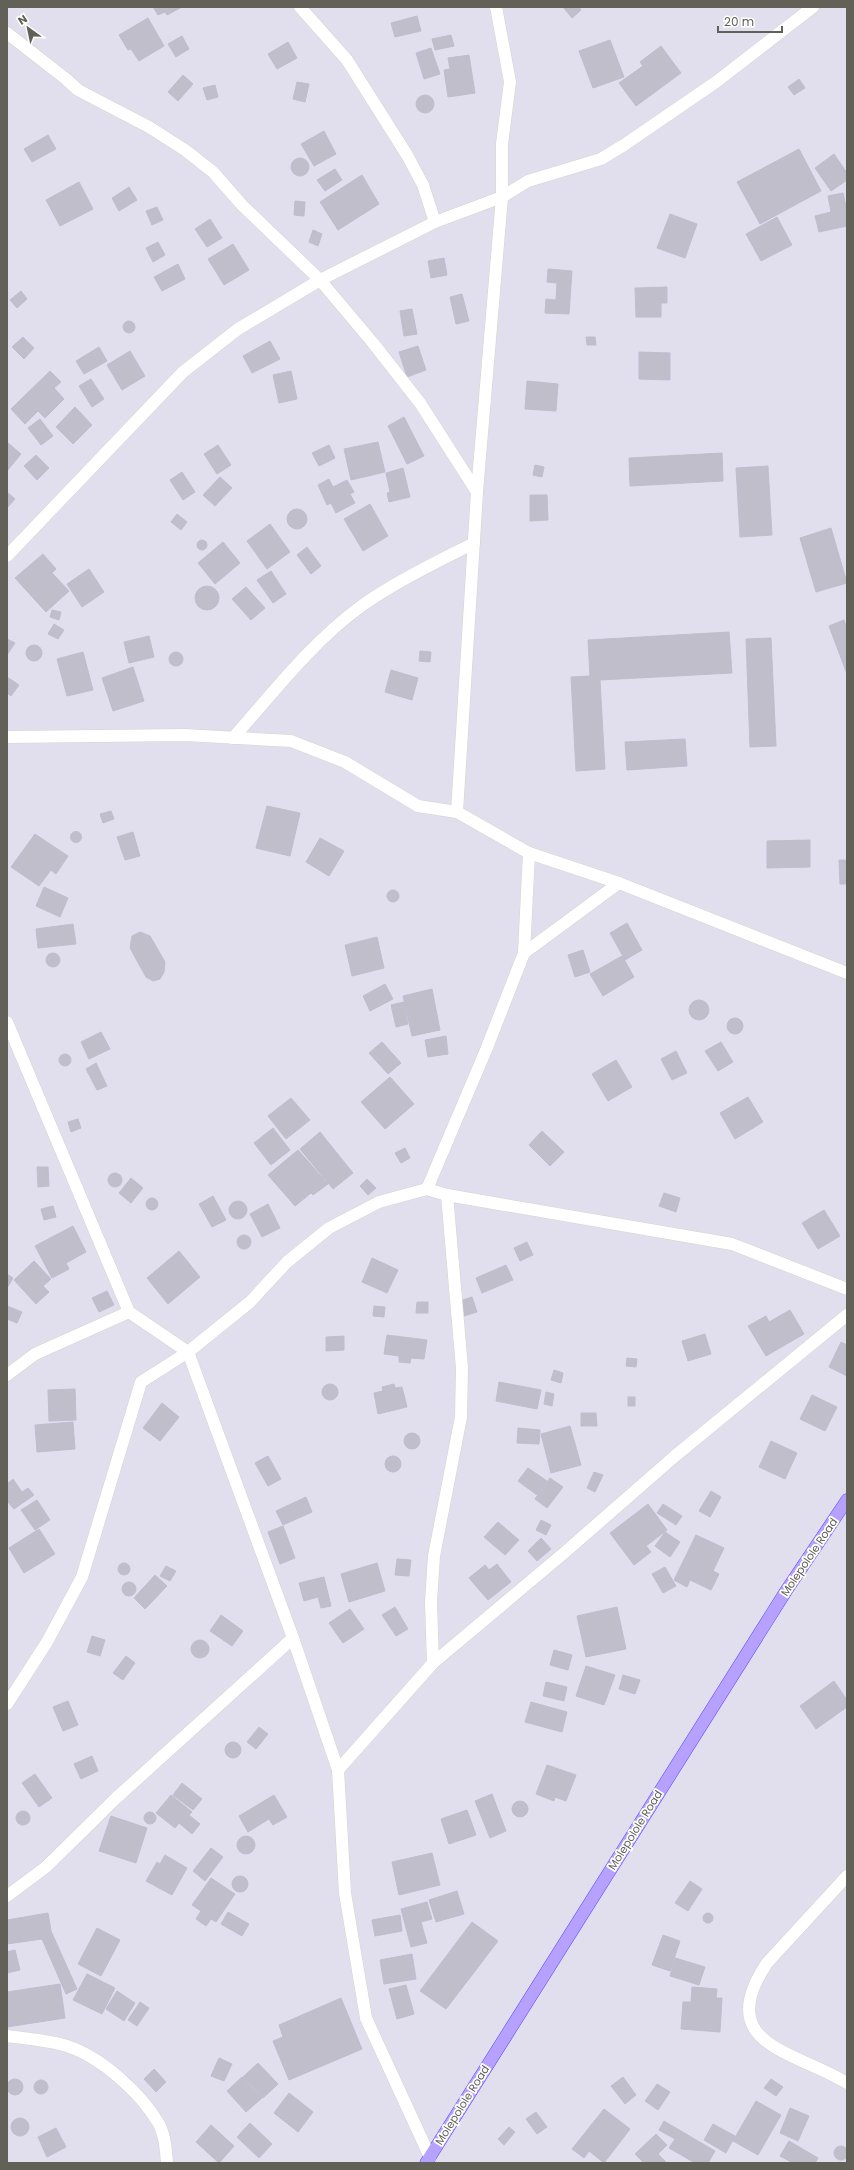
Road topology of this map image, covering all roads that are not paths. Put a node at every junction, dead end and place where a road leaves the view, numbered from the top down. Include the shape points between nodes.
1 (300, 7) edge
2 (496, 7) edge
3 (813, 7) edge
4 (7, 34) edge
5 (502, 197) junction
6 (435, 222) junction
7 (320, 280) junction
8 (477, 492) junction
9 (474, 543) junction
10 (7, 556) edge
11 (7, 736) edge
12 (233, 738) junction
13 (457, 812) junction
14 (529, 853) junction
15 (619, 883) junction
16 (524, 953) junction
17 (847, 973) edge
18 (7, 1022) edge
19 (427, 1189) junction
20 (447, 1194) junction
21 (847, 1289) edge
22 (129, 1312) junction
23 (847, 1315) edge
24 (188, 1352) junction
25 (7, 1375) edge
26 (847, 1500) edge
27 (294, 1638) junction
28 (433, 1664) junction
29 (7, 1704) edge
30 (338, 1770) junction
31 (847, 1876) edge
32 (7, 1896) edge
33 (7, 2036) edge
34 (847, 2083) edge
35 (428, 2160) edge
36 (167, 2163) edge

1 - 6 street via 347,60 403,149 423,185
2 - 5 street via 510,82 502,144
3 - 5 street via 716,82 624,145 601,159 528,181
4 - 7 street via 78,90 149,127 197,158
5 - 6 street
5 - 8 street
6 - 7 street
7 - 8 street via 420,403
7 - 10 street via 238,329 183,372
8 - 9 street
9 - 12 street via 412,575 360,607 311,650
9 - 13 street
11 - 12 street via 184,735
12 - 13 street via 291,741 345,762 418,806
13 - 14 street
14 - 15 street
14 - 16 street
15 - 16 street
15 - 17 street
16 - 19 street
18 - 22 street
19 - 20 street
19 - 24 street via 379,1202 329,1228 287,1262 250,1302
20 - 21 street via 732,1244
20 - 28 street via 462,1368 460,1417 434,1556 431,1602
22 - 24 street
22 - 25 street via 34,1354
23 - 28 street via 675,1456
24 - 27 street
24 - 29 street via 141,1382 82,1577 47,1642
26 - 35 main road, Molepolole Road via 786,1591
27 - 30 street
27 - 32 street via 120,1794 46,1867
28 - 30 street
30 - 35 street via 345,1893 366,2018
31 - 34 street via 766,1963 749,1997 748,2014 754,2028 765,2040 786,2054
33 - 36 street via 68,2046 98,2062 132,2089 159,2124 165,2140

